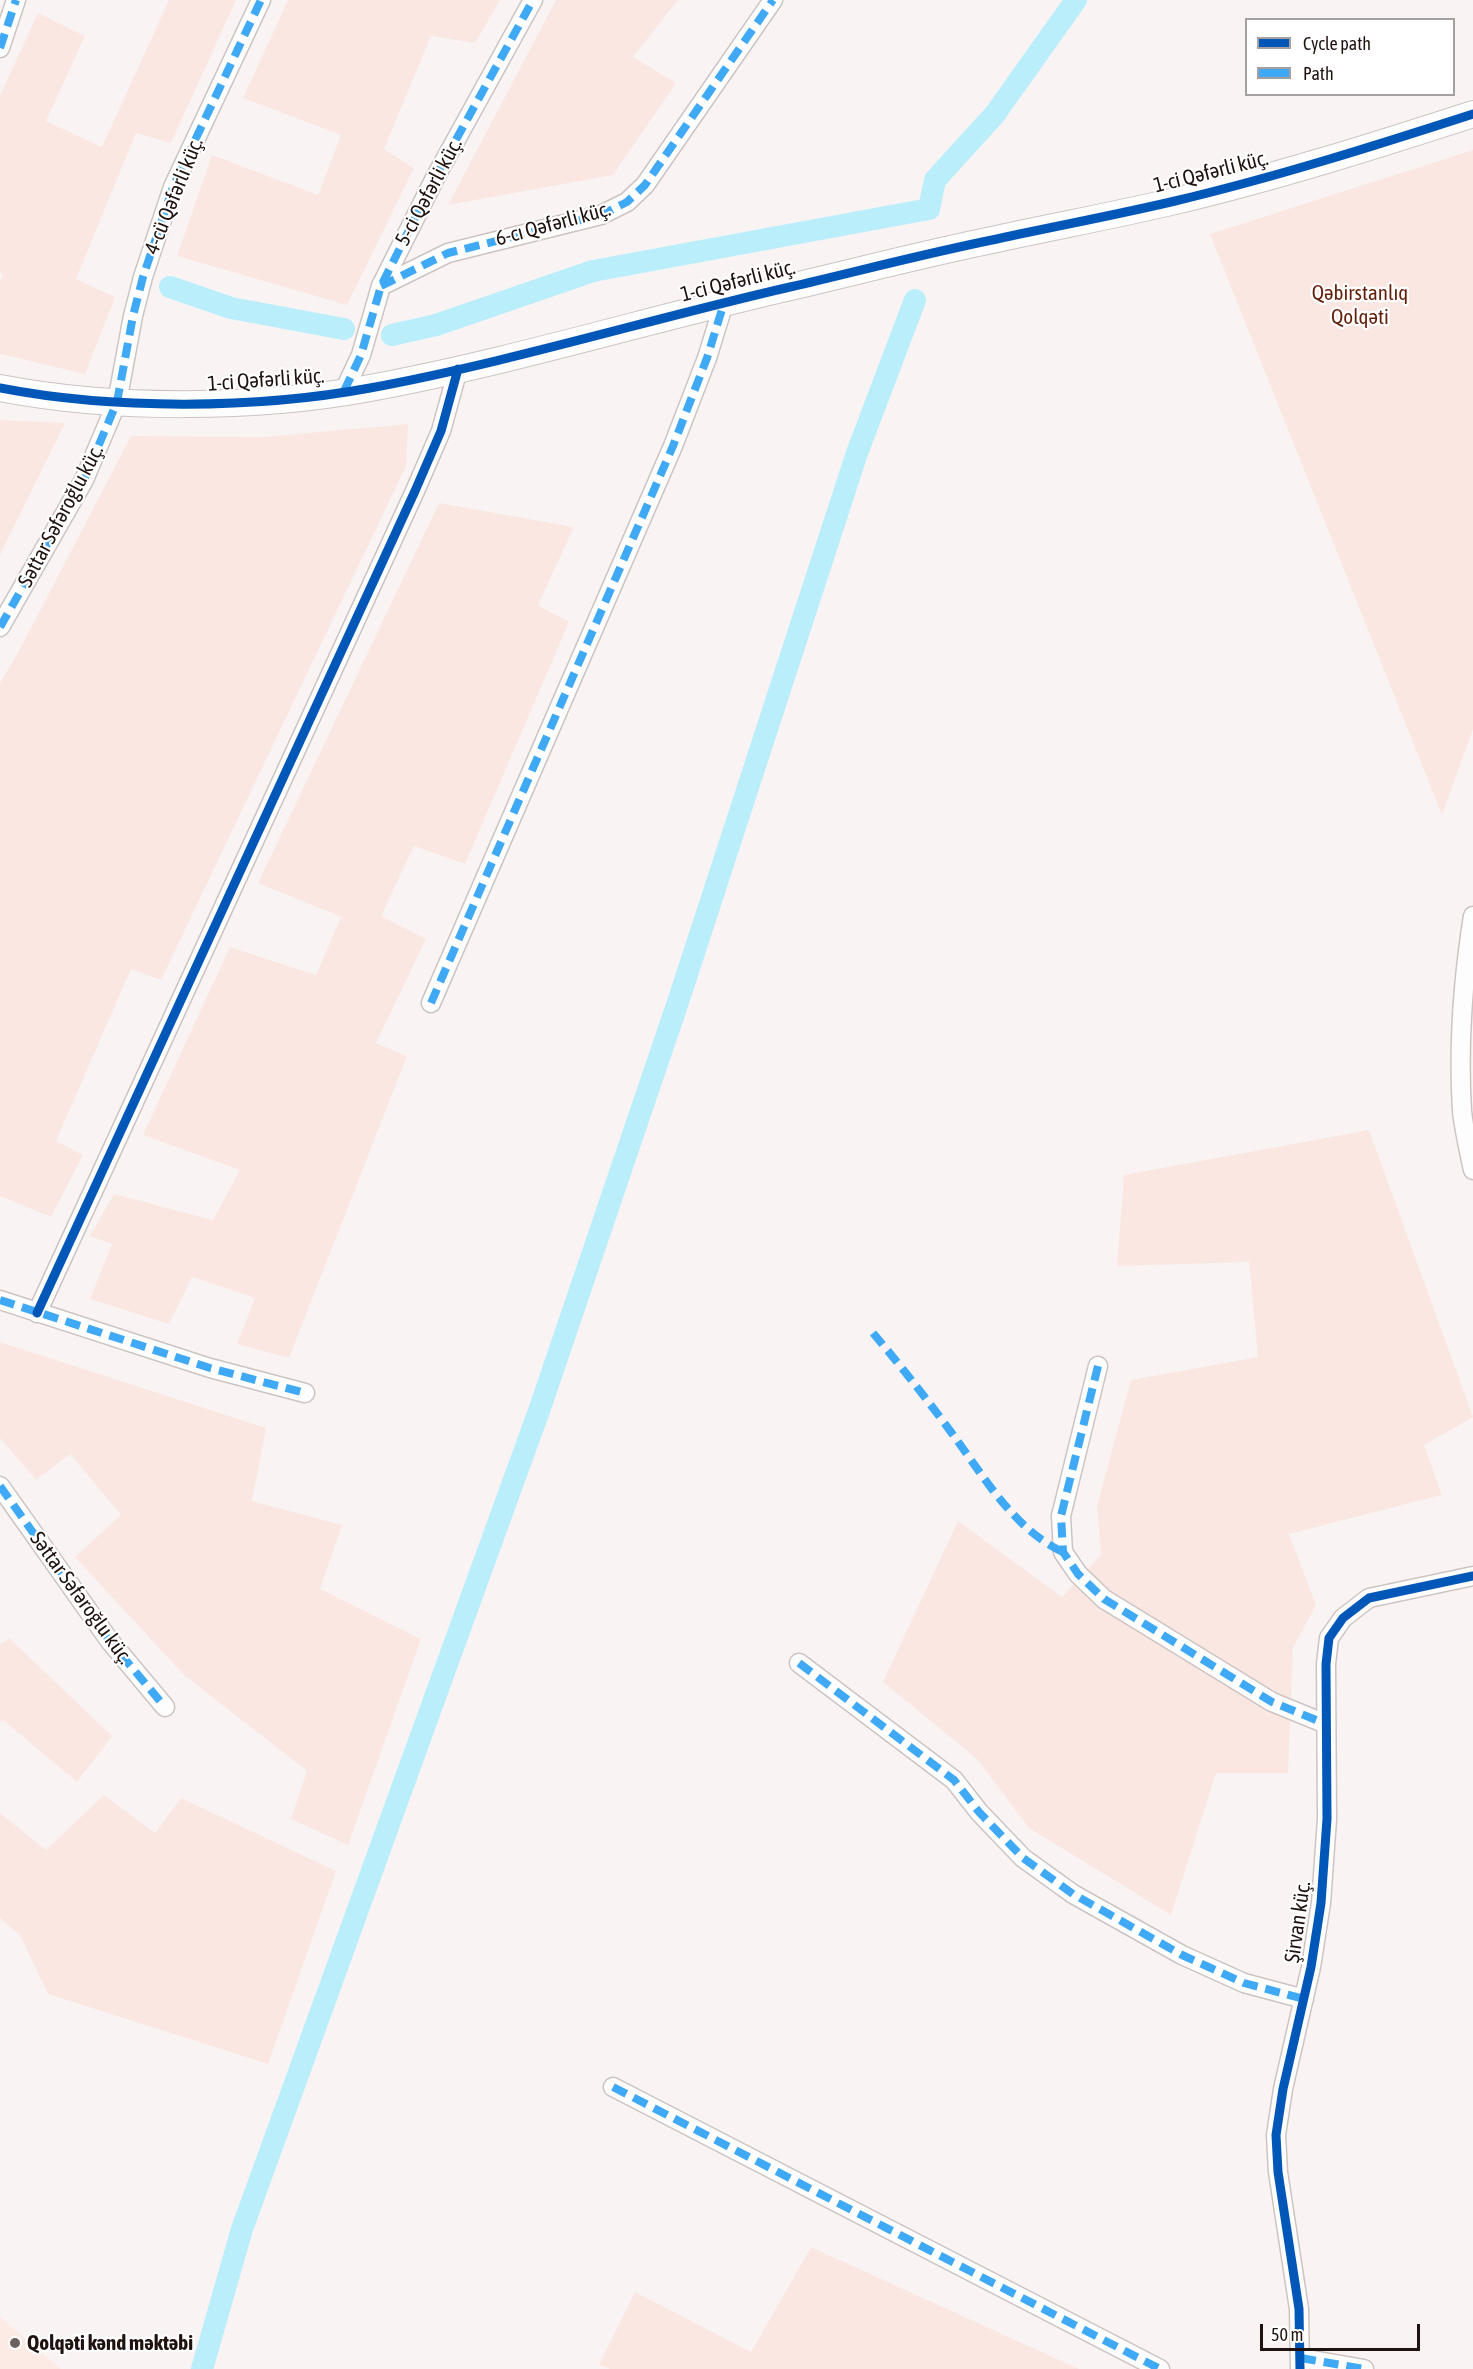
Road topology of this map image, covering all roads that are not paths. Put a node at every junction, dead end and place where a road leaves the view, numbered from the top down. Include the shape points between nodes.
1 (16, 0) edge
2 (261, 0) edge
3 (533, 0) edge
4 (773, 0) edge
5 (0, 48) edge
6 (1473, 114) edge
7 (381, 286) junction
8 (724, 303) junction
9 (458, 369) junction
10 (0, 388) edge
11 (344, 391) junction
12 (117, 402) junction
13 (0, 627) edge
14 (1473, 916) edge
15 (431, 1003) dead end
16 (1473, 1170) edge
17 (0, 1300) edge
18 (37, 1313) junction
19 (1098, 1366) dead end
20 (305, 1393) dead end
21 (0, 1486) edge
22 (1473, 1576) edge
23 (799, 1663) dead end
24 (165, 1707) dead end
25 (1326, 1724) junction
26 (1304, 1999) junction
27 (613, 2087) dead end
28 (1300, 2363) edge
29 (1160, 2369) edge
30 (1364, 2369) edge

1 - 5 street
2 - 12 street, 4-cü Qəfərli küç. via 172,187 140,287
3 - 7 street, 5-ci Qəfərli küç. via 436,176
4 - 7 street, 6-cı Qəfərli küç. via 645,185 627,202 601,215 448,253
6 - 8 street, 1-ci Qəfərli küç. via 1326,161 1175,201
7 - 11 street, 5-ci Qəfərli küç. via 361,355
8 - 9 street, 1-ci Qəfərli küç.
8 - 15 street via 673,446
9 - 11 street, 1-ci Qəfərli küç.
9 - 18 street via 441,431 410,501
10 - 12 street, 1-ci Qəfərli küç.
11 - 12 street, 1-ci Qəfərli küç. via 188,404
12 - 13 street, Səttar Səfəroğlu küç. via 84,480
14 - 16 street via 1461,1041 1462,1112
17 - 18 street
18 - 20 street via 210,1368
19 - 25 street via 1061,1516 1063,1552 1078,1574 1104,1599 1272,1702
21 - 24 street, Səttar Səfəroğlu küç. via 109,1640
22 - 25 street, Şirvan küç. via 1369,1598 1343,1618 1329,1638
23 - 26 street via 954,1780 1023,1858 1073,1894 1234,1978
25 - 26 street, Şirvan küç. via 1327,1819 1321,1903
26 - 28 street, Şirvan küç. via 1276,2135 1299,2309
27 - 29 street
28 - 30 street

